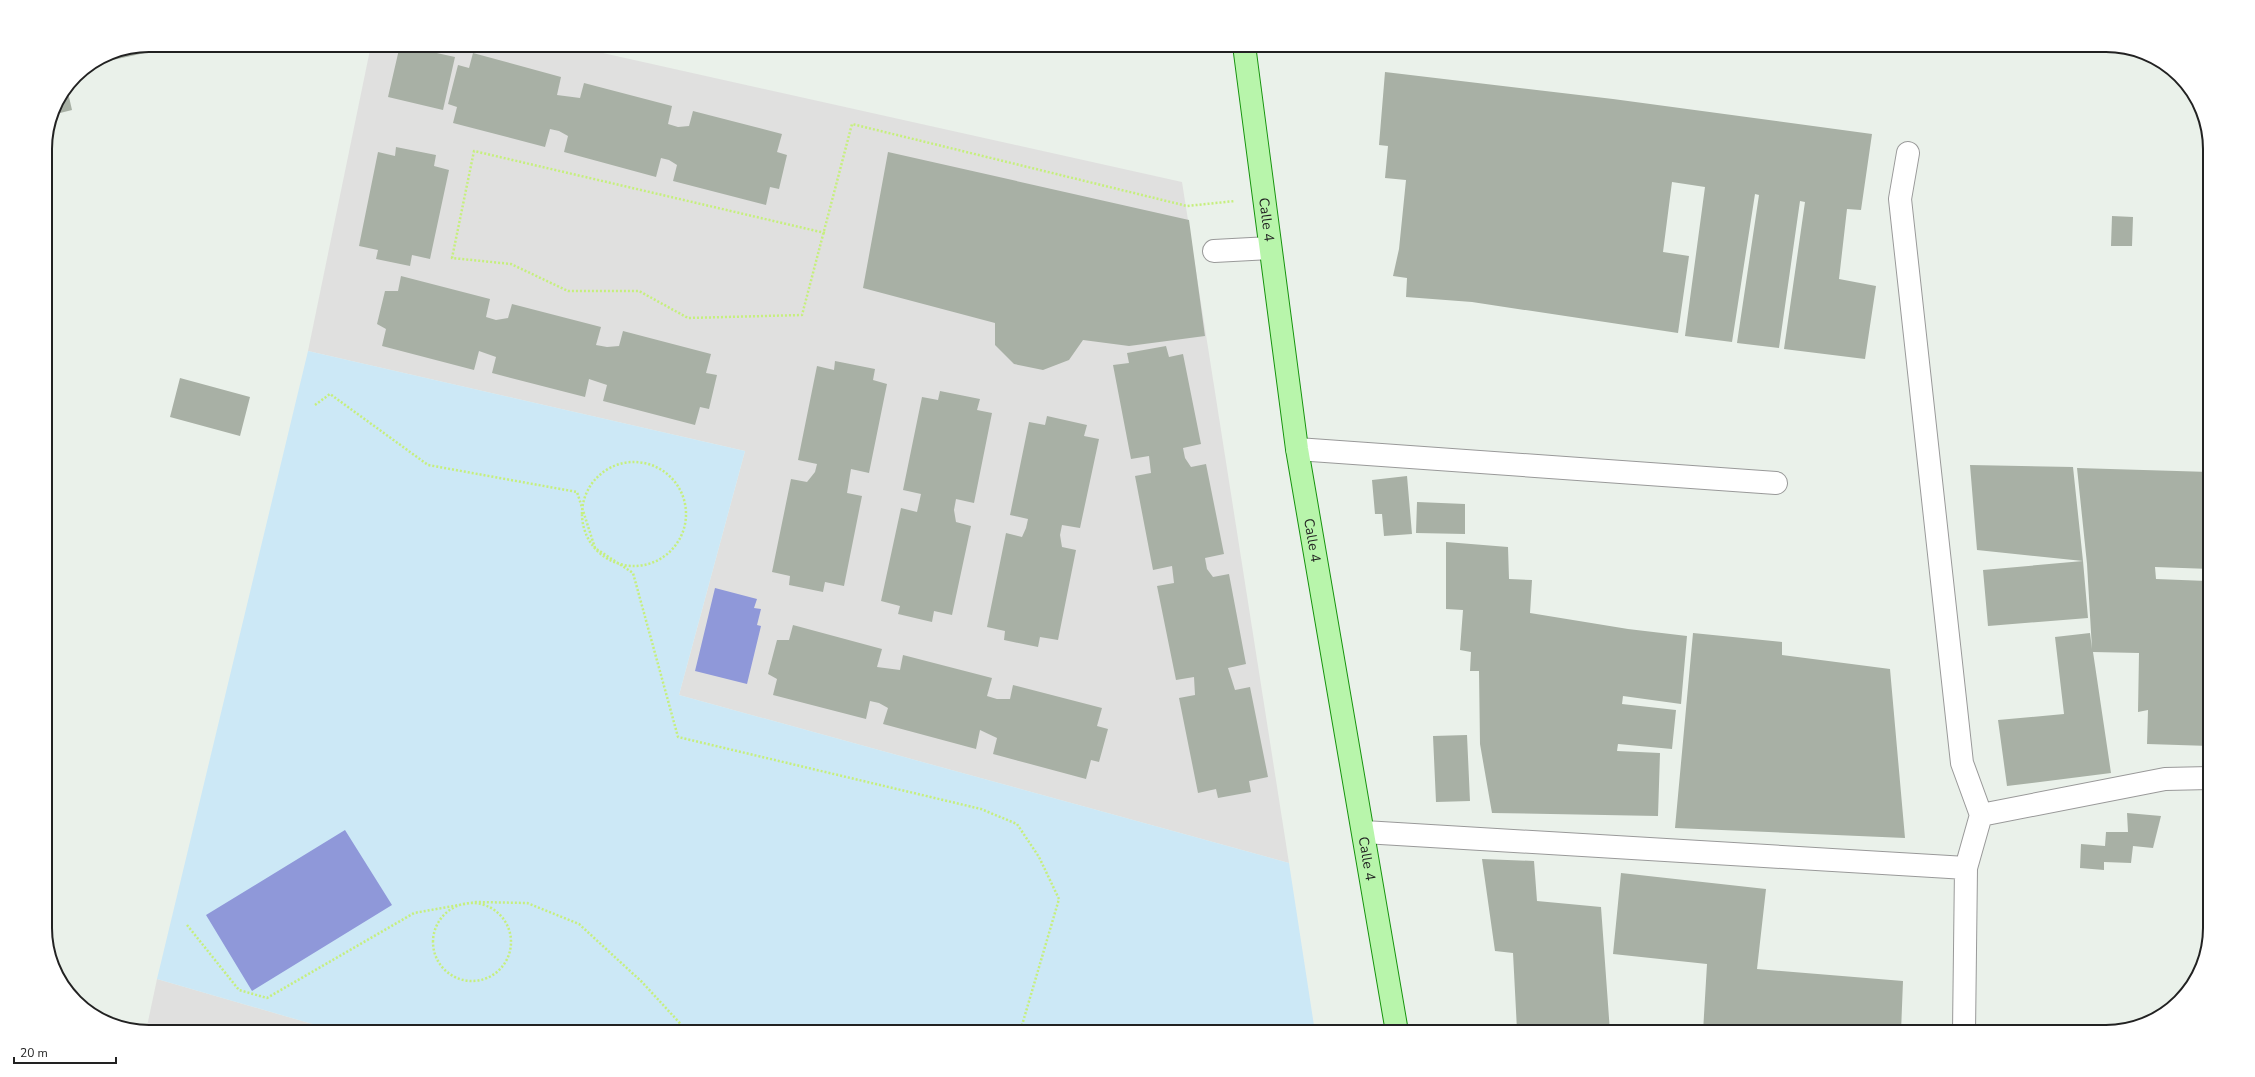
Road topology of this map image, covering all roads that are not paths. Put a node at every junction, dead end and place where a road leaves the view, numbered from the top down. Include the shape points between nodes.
1 (1245, 52) edge
2 (1908, 153) dead end
3 (1270, 248) junction
4 (1214, 251) dead end
5 (1297, 449) junction
6 (1776, 483) dead end
7 (2203, 778) edge
8 (1981, 815) junction
9 (1364, 832) junction
10 (1966, 868) junction
11 (1396, 1025) edge
12 (1964, 1025) edge

1 - 3 main road, Calle 4
2 - 8 street via 1900,199 1962,763
3 - 4 street
3 - 5 main road, Calle 4
5 - 6 street
5 - 9 main road, Calle 4
7 - 8 street via 2165,779
8 - 10 street
9 - 10 street
9 - 11 main road, Calle 4
10 - 12 street

